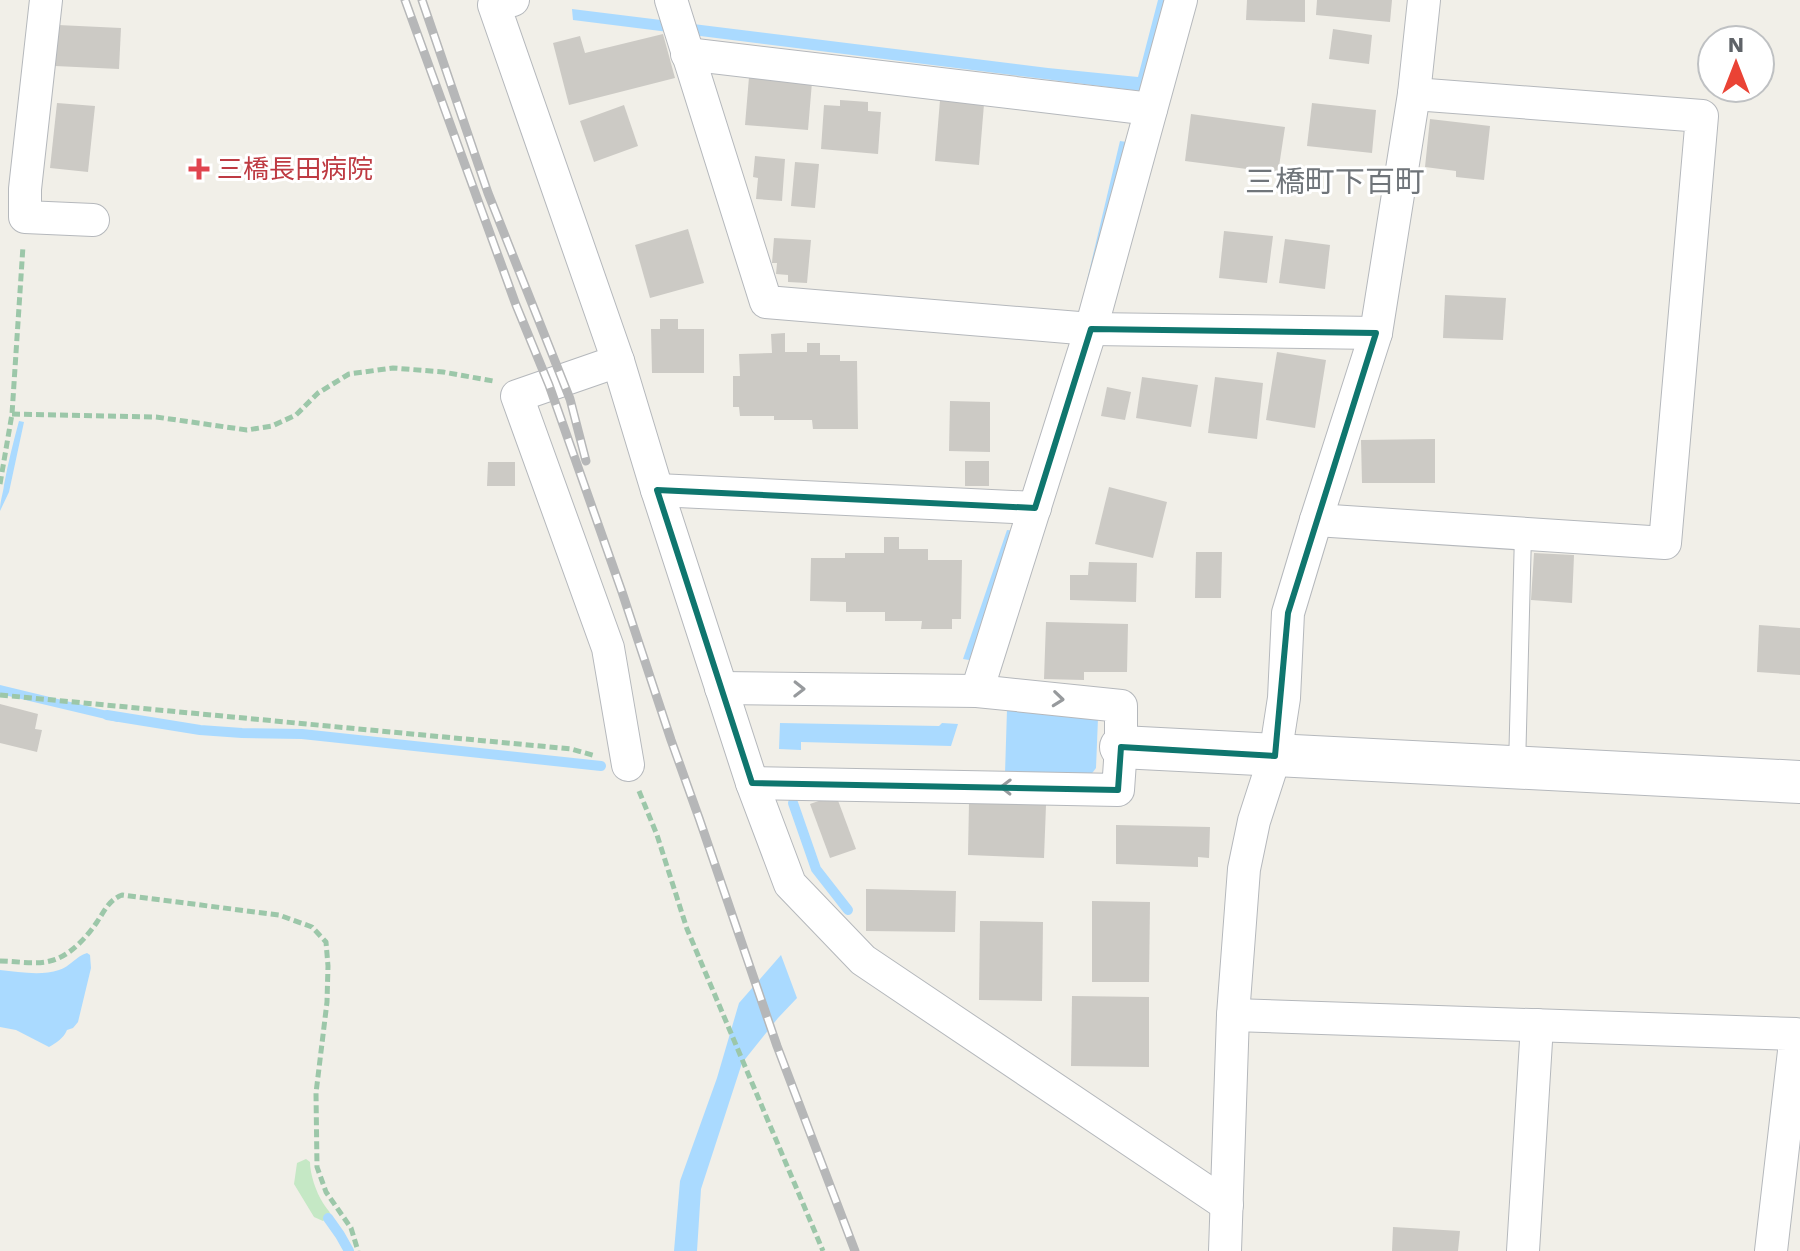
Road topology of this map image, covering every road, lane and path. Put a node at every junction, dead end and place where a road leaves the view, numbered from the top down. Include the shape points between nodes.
1 (46, 0) edge
2 (513, 0) edge
3 (671, 0) edge
4 (1181, 0) edge
5 (1424, 0) edge
6 (687, 54) junction
7 (1414, 94) junction
8 (1151, 109) junction
9 (25, 217) junction
10 (93, 220) dead end
11 (1091, 329) junction
12 (1376, 333) junction
13 (618, 361) junction
14 (517, 396) junction
15 (12, 414) junction
16 (0, 484) edge
17 (657, 490) junction
18 (1035, 508) junction
19 (1316, 520) junction
20 (1523, 534) junction
21 (721, 688) junction
22 (977, 691) junction
23 (0, 695) edge
24 (1121, 747) junction
25 (1275, 756) junction
26 (628, 765) junction
27 (1517, 768) junction
28 (1800, 782) edge
29 (752, 783) junction
30 (0, 961) edge
31 (1233, 1015) junction
32 (1537, 1025) junction
33 (1227, 1205) junction
34 (1781, 1239) edge
35 (358, 1251) edge
36 (823, 1251) edge
37 (1225, 1251) edge
38 (1523, 1251) edge

1 - 9 street
2 - 13 street via 494,5
3 - 6 street
4 - 8 street
5 - 7 street
6 - 8 street
6 - 11 street via 766,302
7 - 12 street
7 - 20 street via 1702,116 1665,543
8 - 11 street
9 - 10 street
9 - 15 path
11 - 12 street
11 - 18 street
12 - 19 street
13 - 14 street
13 - 17 street
14 - 15 path via 501,383 393,368 349,374 296,415 247,430 156,417
14 - 26 street via 608,648
15 - 16 path
17 - 18 street
17 - 21 street
18 - 22 street
19 - 20 street
19 - 25 street via 1288,613
20 - 27 lane
21 -> 22 street
21 - 29 street
22 -> 24 street via 1121,706
23 - 26 path via 571,749
24 - 25 street
24 -> 29 street via 1118,790
25 - 27 street
25 - 31 street via 1244,869
26 - 36 path via 687,929
27 - 28 street
29 - 33 street via 790,884 863,960
30 - 35 path via 48,962 61,957 96,925 112,898 122,895 279,915 312,927 326,942 328,966 316,1093 317,1167
31 - 32 street
31 - 33 street
32 - 34 street via 1796,1034
32 - 38 street
33 - 37 street

